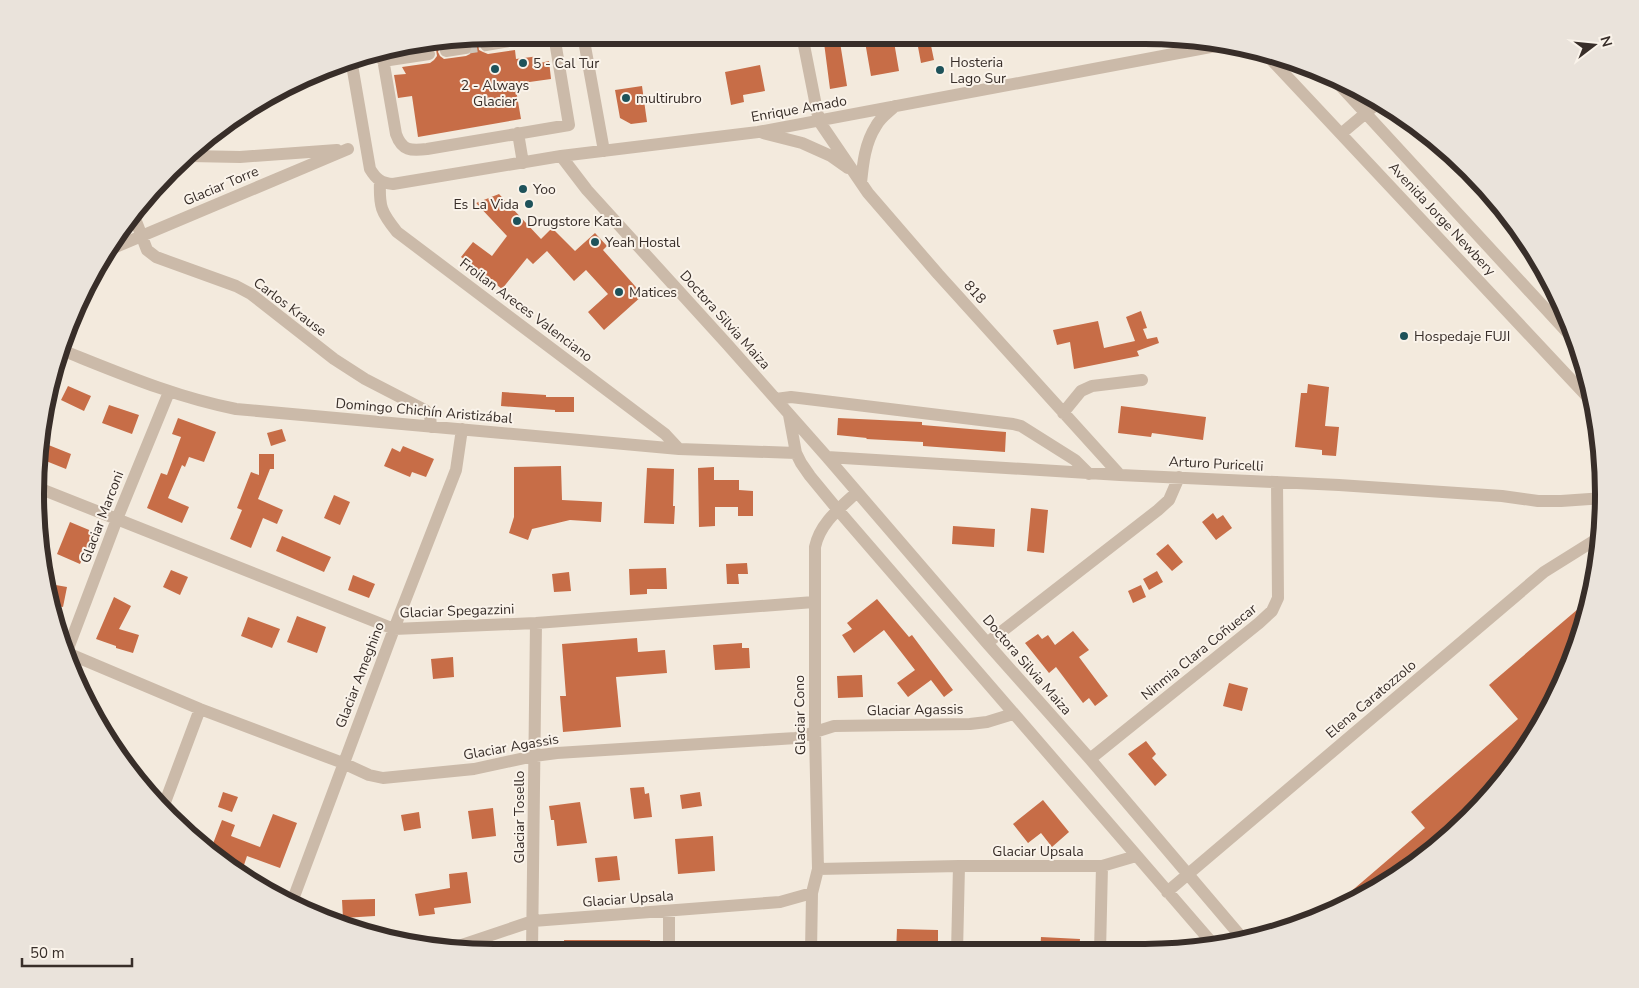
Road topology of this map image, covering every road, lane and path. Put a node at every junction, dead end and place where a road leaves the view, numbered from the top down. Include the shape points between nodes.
1 (491, 44) edge
2 (556, 44) edge
3 (585, 44) edge
4 (804, 44) edge
5 (486, 45) tunnel mouth
6 (465, 48) tunnel mouth
7 (1205, 48) edge
8 (446, 51) dead end
9 (429, 54) dead end
10 (383, 57) edge
11 (386, 57) edge
12 (1275, 63) edge
13 (352, 67) edge
14 (1344, 90) edge
15 (895, 106) junction
16 (1374, 106) edge
17 (1365, 114) junction
18 (819, 121) junction
19 (758, 132) junction
20 (518, 133) junction
21 (1342, 133) junction
22 (365, 148) junction
23 (348, 149) junction
24 (604, 151) junction
25 (196, 156) edge
26 (561, 156) junction
27 (523, 163) junction
28 (858, 178) junction
29 (380, 181) junction
30 (136, 222) edge
31 (141, 236) junction
32 (119, 245) edge
33 (1563, 328) edge
34 (67, 352) edge
35 (1142, 380) dead end
36 (169, 392) junction
37 (1584, 393) edge
38 (776, 399) junction
39 (788, 413) junction
40 (1064, 413) junction
41 (432, 427) junction
42 (462, 429) junction
43 (679, 448) junction
44 (796, 453) junction
45 (827, 457) junction
46 (1089, 474) junction
47 (1120, 476) junction
48 (1179, 477) junction
49 (1277, 482) junction
50 (44, 490) edge
51 (857, 492) junction
52 (1595, 499) edge
53 (838, 510) junction
54 (117, 518) junction
55 (1592, 542) edge
56 (814, 602) junction
57 (536, 623) junction
58 (394, 628) junction
59 (70, 643) edge
60 (987, 643) junction
61 (75, 657) edge
62 (200, 709) junction
63 (1014, 714) junction
64 (815, 733) junction
65 (534, 756) junction
66 (1090, 759) junction
67 (343, 763) junction
68 (165, 801) edge
69 (1136, 856) junction
70 (959, 866) junction
71 (1102, 866) junction
72 (818, 869) junction
73 (1188, 875) junction
74 (1168, 892) junction
75 (812, 893) junction
76 (294, 897) edge
77 (669, 911) junction
78 (533, 921) junction
79 (1238, 935) edge
80 (1209, 939) edge
81 (468, 943) edge
82 (532, 944) edge
83 (668, 944) edge
84 (811, 944) edge
85 (957, 944) edge
86 (1100, 944) edge

1 - 5 street
2 - 20 street via 569,124
3 - 24 street
4 - 18 street
6 - 8 street
7 - 15 street, Enrique Amado
9 - 11 street
10 - 20 street via 396,134 400,144 406,148 427,149
12 - 21 street, Avenida Jorge Newbery
13 - 22 street
14 - 17 street, Avenida Jorge Newbery
15 - 18 street, Enrique Amado
15 - 28 street via 876,124
16 - 17 street
17 - 21 street
17 - 33 street, Avenida Jorge Newbery
18 - 19 street, Enrique Amado
18 - 28 street, 818
19 - 24 street, Enrique Amado
19 - 28 street via 802,143 831,156
20 - 27 street
21 - 37 street, Avenida Jorge Newbery
22 - 23 street
22 - 29 street via 370,169
23 - 25 street via 265,156
23 - 31 street, Glaciar Torre
24 - 26 street, Enrique Amado
26 - 27 street, Enrique Amado
26 - 38 street, Doctora Silvia Maiza via 587,190
27 - 29 street, Enrique Amado via 400,184
28 - 40 street, 818 via 938,274
29 - 43 street, Froilan Areces Valenciano via 383,214 397,232 665,434
30 - 31 street, Carlos Krause
31 - 32 street, Glaciar Torre
31 - 41 street, Carlos Krause via 147,250 156,257 250,294 334,359 425,410 430,415
34 - 36 street, Domingo Chichín Aristizábal
35 - 40 street via 1092,386 1081,391
36 - 41 street, Domingo Chichín Aristizábal via 236,409
36 - 54 street, Glaciar Marconi
38 - 39 street, Doctora Silvia Maiza
38 - 46 street via 791,397 1013,424 1075,460
39 - 44 street, Doctora Silvia Maiza
39 - 45 street, Doctora Silvia Maiza
40 - 47 street, 818
41 - 42 street, Domingo Chichín Aristizábal
42 - 43 street, Domingo Chichín Aristizábal
42 - 58 street, Glaciar Ameghino via 456,470
43 - 44 street, Domingo Chichín Aristizábal
44 - 53 street, Doctora Silvia Maiza
45 - 46 street, Arturo Puricelli
45 - 51 street, Doctora Silvia Maiza
46 - 47 street, Arturo Puricelli
47 - 48 street, Arturo Puricelli
48 - 49 street, Arturo Puricelli
48 - 60 street via 1169,500 1158,510
49 - 52 street, Arturo Puricelli via 1538,501
49 - 66 street, Ninmia Clara Coñuecar via 1278,598 1272,611
50 - 54 street, Glaciar Spegazzini
51 - 53 street, Glaciar Cono
51 - 60 street, Doctora Silvia Maiza
53 - 56 street, Glaciar Cono via 817,538
53 - 63 street, Doctora Silvia Maiza
54 - 58 street, Glaciar Spegazzini
54 - 59 street, Glaciar Marconi
55 - 73 street, Elena Caratozzolo via 1544,572
56 - 57 street, Glaciar Spegazzini
56 - 64 street, Glaciar Cono
57 - 58 street, Glaciar Spegazzini
57 - 65 street, Glaciar Tosello
58 - 67 street, Glaciar Ameghino
60 - 66 street, Doctora Silvia Maiza
61 - 62 street, Glaciar Agassis
62 - 67 street, Glaciar Agassis
62 - 68 street
63 - 64 street, Glaciar Agassis via 970,724 834,726
63 - 69 street, Doctora Silvia Maiza
64 - 65 street, Glaciar Agassis via 796,738
64 - 72 street, Glaciar Cono
65 - 67 street, Glaciar Agassis via 474,769 383,778
65 - 78 street, Glaciar Tosello
66 - 73 street, Doctora Silvia Maiza
67 - 76 street, Glaciar Ameghino
69 - 71 street, Glaciar Upsala
69 - 74 street, Doctora Silvia Maiza
70 - 71 street, Glaciar Upsala
70 - 72 street, Glaciar Upsala
70 - 85 street
71 - 86 street
72 - 75 street, Glaciar Cono
73 - 74 street, Elena Caratozzolo
73 - 79 street, Doctora Silvia Maiza
74 - 80 street, Doctora Silvia Maiza
75 - 77 street, Glaciar Upsala via 780,902
75 - 84 street, Glaciar Cono
77 - 78 street, Glaciar Upsala
77 - 83 street
78 - 81 street, Glaciar Upsala
78 - 82 street, Glaciar Tosello

